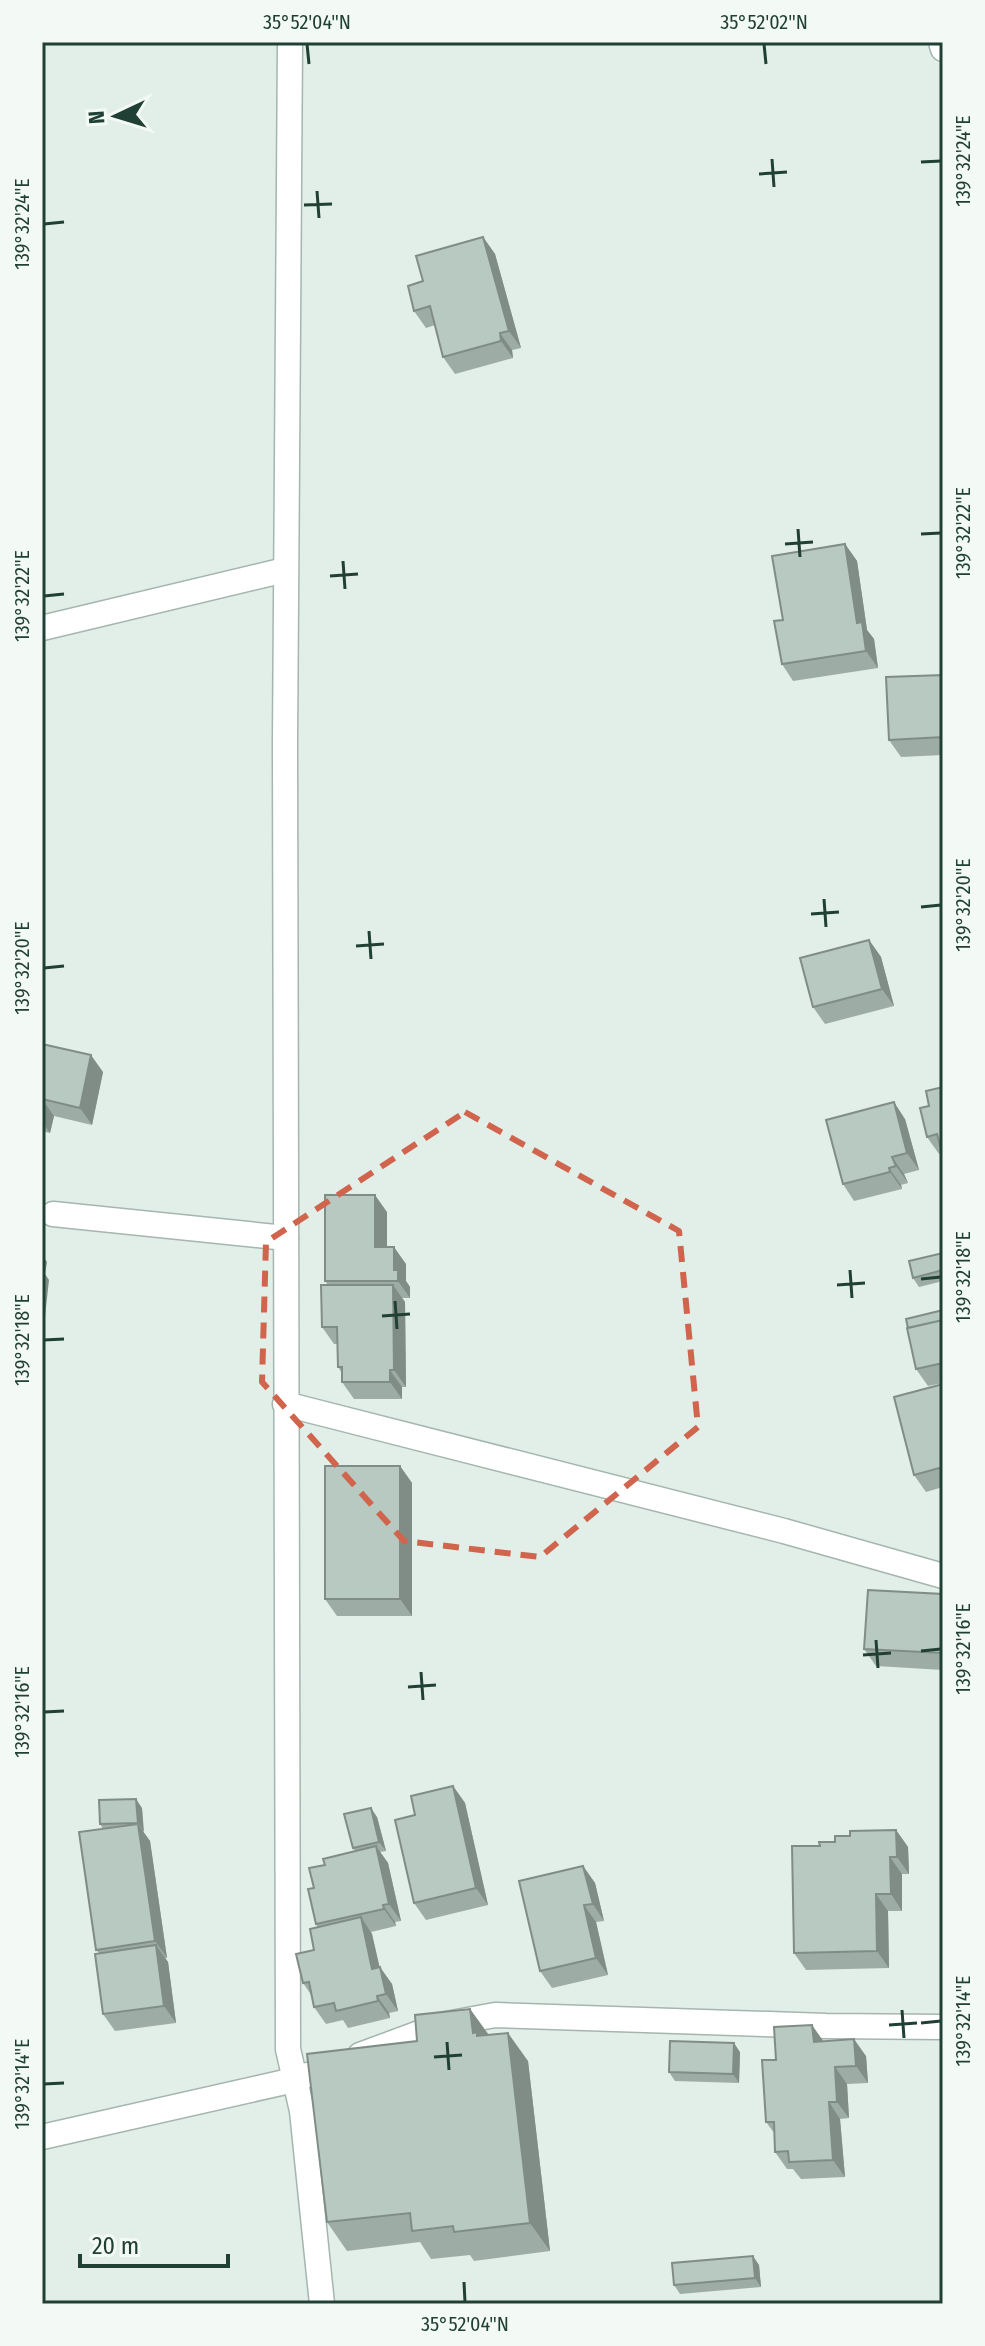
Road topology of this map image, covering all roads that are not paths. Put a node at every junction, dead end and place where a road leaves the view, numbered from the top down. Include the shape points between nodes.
1 (290, 42) edge
2 (941, 42) edge
3 (943, 49) edge
4 (285, 570) junction
5 (42, 628) edge
6 (53, 1214) dead end
7 (286, 1238) junction
8 (285, 1404) junction
9 (943, 1576) edge
10 (943, 2027) edge
11 (294, 2080) junction
12 (42, 2137) edge
13 (322, 2304) edge

1 - 4 street
2 - 3 street
4 - 5 street
4 - 7 street
6 - 7 street
7 - 8 street
8 - 9 street
8 - 11 street via 288,2049
10 - 11 street via 495,2015 441,2025
11 - 12 street
11 - 13 street via 302,2111

